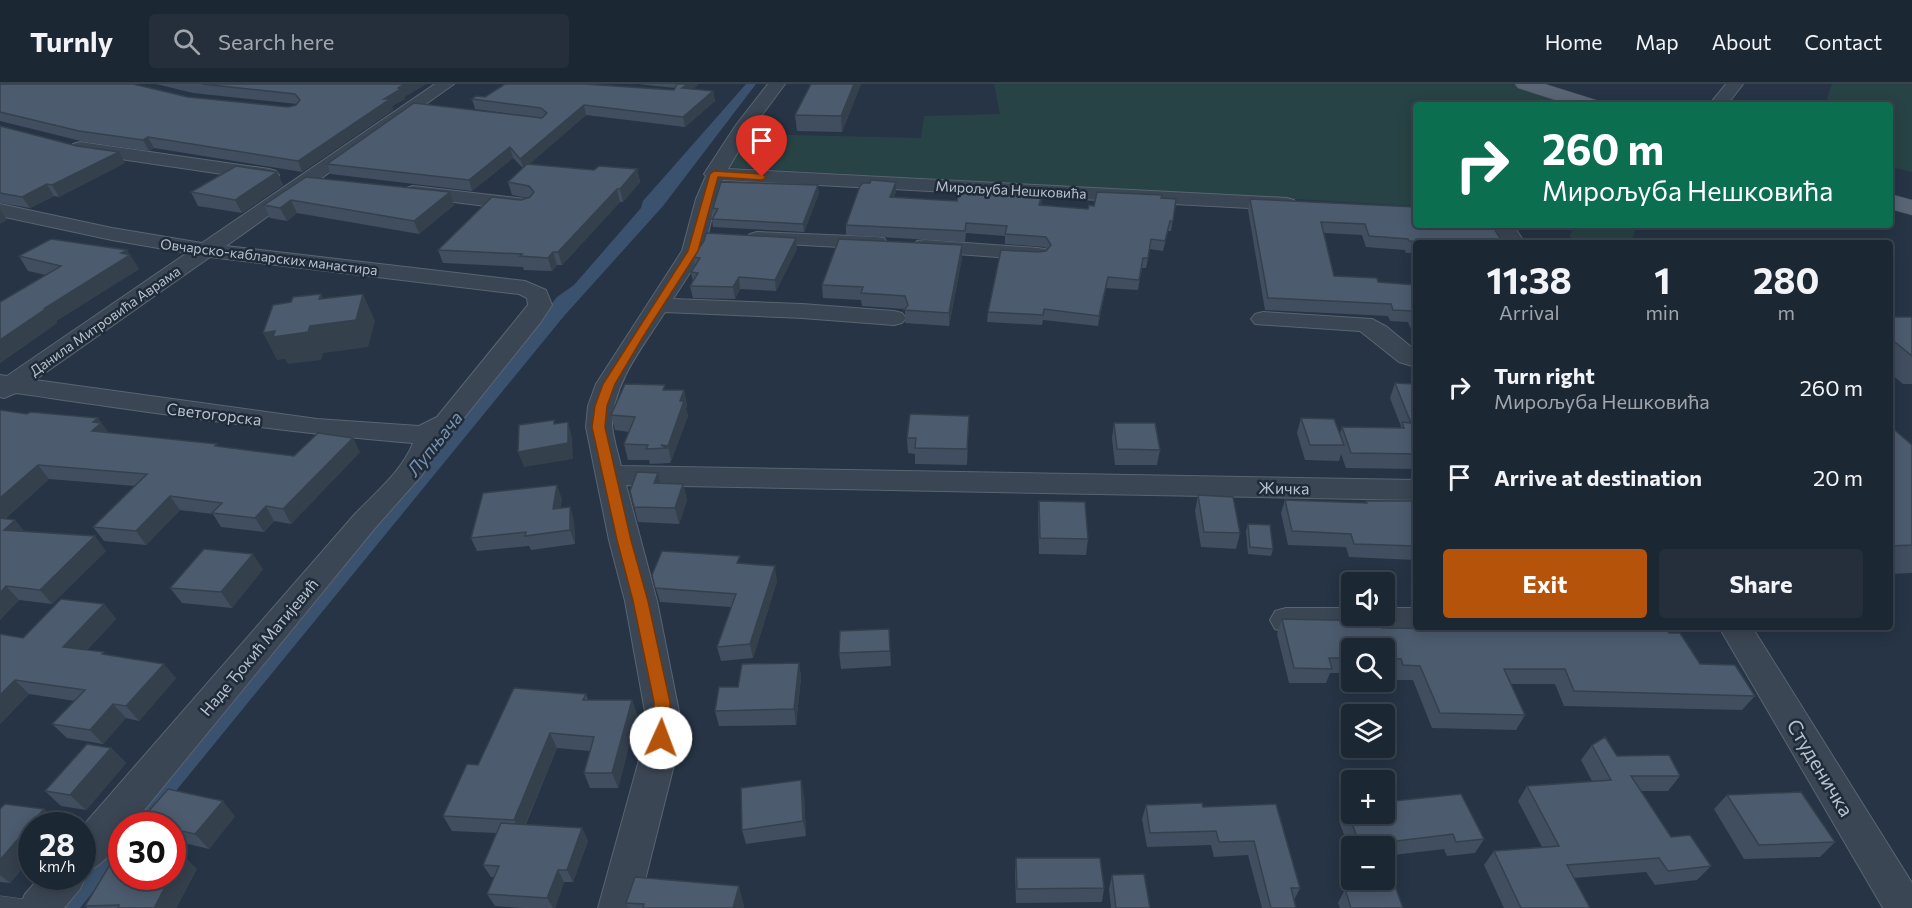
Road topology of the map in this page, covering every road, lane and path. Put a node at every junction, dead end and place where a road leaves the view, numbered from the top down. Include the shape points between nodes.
1 (446, 84) edge
2 (777, 84) edge
3 (1525, 84) edge
4 (1735, 84) edge
5 (1582, 102) edge
6 (1720, 102) edge
7 (63, 143) edge
8 (714, 174) junction
9 (305, 180) junction
10 (340, 184) edge
11 (397, 190) edge
12 (1893, 202) edge
13 (525, 205) edge
14 (1302, 205) edge
15 (1912, 208) edge
16 (0, 210) edge
17 (717, 236) junction
18 (206, 250) junction
19 (1037, 254) edge
20 (657, 305) junction
21 (894, 318) dead end
22 (1263, 319) dead end
23 (1413, 359) edge
24 (4, 387) edge
25 (428, 434) junction
26 (610, 476) junction
27 (1413, 490) edge
28 (1286, 620) edge
29 (1413, 620) edge
30 (1737, 630) edge
31 (96, 839) edge
32 (54, 890) edge
33 (0, 905) edge
34 (31, 908) edge
35 (39, 908) edge
36 (618, 908) edge
37 (1905, 908) edge

1 - 9 street, Данила Митровића Аврама via 423,107
2 - 8 street
3 - 5 main road
4 - 6 street
7 - 9 street
8 - 14 street, Мирољуба Нешковића
8 - 17 street
9 - 10 street
9 - 18 street, Данила Митровића Аврама
11 - 13 street
12 - 15 main road
16 - 18 street, Овчарско-кабларских манастира
17 - 19 street
17 - 20 street via 693,251
18 - 24 street, Данила Митровића Аврама
18 - 25 street, Овчарско-кабларских манастира via 514,286 538,295 540,305 532,318 446,423
20 - 21 street
20 - 26 street via 603,397 599,427
22 - 23 street via 1364,324 1380,330 1402,355
24 - 25 street, Светогорска via 317,427 391,435
25 - 31 street, Наде Ђокић Матијевић via 424,452 400,482
26 - 27 street, Жичка
26 - 36 street via 663,717 659,753
28 - 29 street
30 - 37 street, Студеничка
32 - 35 street
33 - 34 lane

